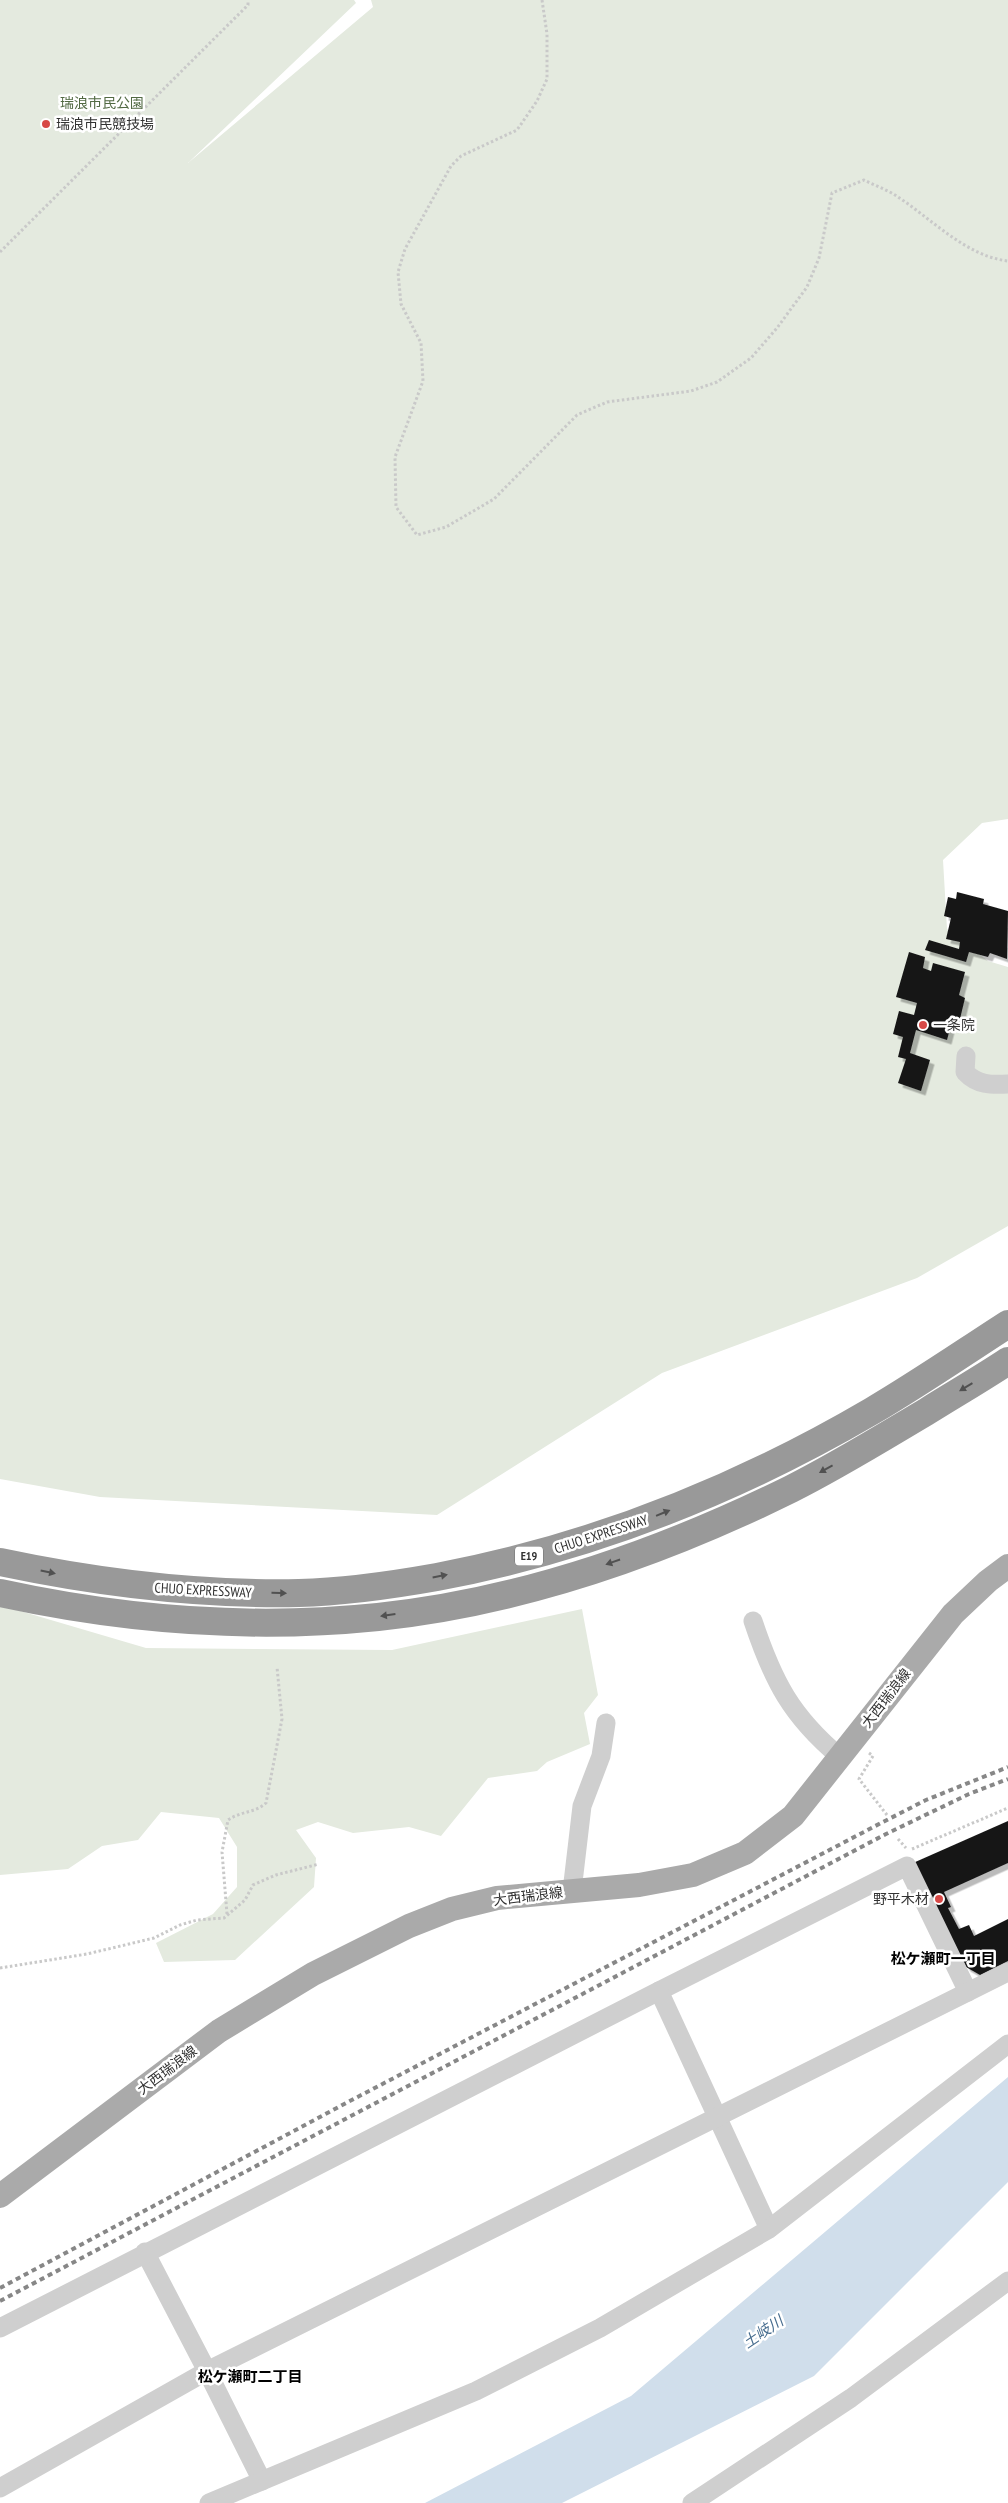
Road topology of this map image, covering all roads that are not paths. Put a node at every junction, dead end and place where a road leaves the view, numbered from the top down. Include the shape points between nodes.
1 (966, 1056) dead end
2 (1008, 1084) edge
3 (1008, 1324) edge
4 (1008, 1361) edge
5 (0, 1562) edge
6 (1008, 1566) edge
7 (0, 1593) edge
8 (753, 1621) dead end
9 (606, 1723) dead end
10 (847, 1748) junction
11 (572, 1891) junction
12 (1008, 1972) edge
13 (659, 1991) junction
14 (968, 1992) junction
15 (1008, 2044) edge
16 (716, 2118) junction
17 (0, 2196) edge
18 (769, 2228) junction
19 (144, 2252) junction
20 (1008, 2281) edge
21 (0, 2328) edge
22 (207, 2371) junction
23 (262, 2481) junction
24 (0, 2488) edge
25 (209, 2503) edge
26 (692, 2503) edge

1 - 2 street via 965,1072 969,1076 979,1082
5 -> 3 highway, CHUO EXPRESSWAY / E19 via 126,1584 208,1592 282,1593 393,1585 496,1566 599,1536 727,1486 873,1411
4 -> 7 highway, CHUO EXPRESSWAY / E19 via 792,1488 651,1549 522,1590 451,1606 378,1617 305,1622 196,1622 123,1615
6 - 10 main road, 大西瑞浪線 via 953,1614
8 - 10 street via 767,1663 788,1702 816,1734
9 - 11 street via 600,1756 582,1806
10 - 11 main road, 大西瑞浪線 via 793,1816 745,1853 693,1875 639,1885
11 - 17 main road, 大西瑞浪線 via 497,1898 452,1909 409,1926 313,1974 219,2031
12 - 14 street
13 - 14 street via 907,1866
13 - 16 street
13 - 19 street
14 - 16 street
15 - 18 street
16 - 18 street
16 - 22 street
18 - 23 street via 600,2328 476,2391
19 - 21 street
19 - 22 street
20 - 26 street via 851,2398
22 - 23 street
22 - 24 street
23 - 25 street

